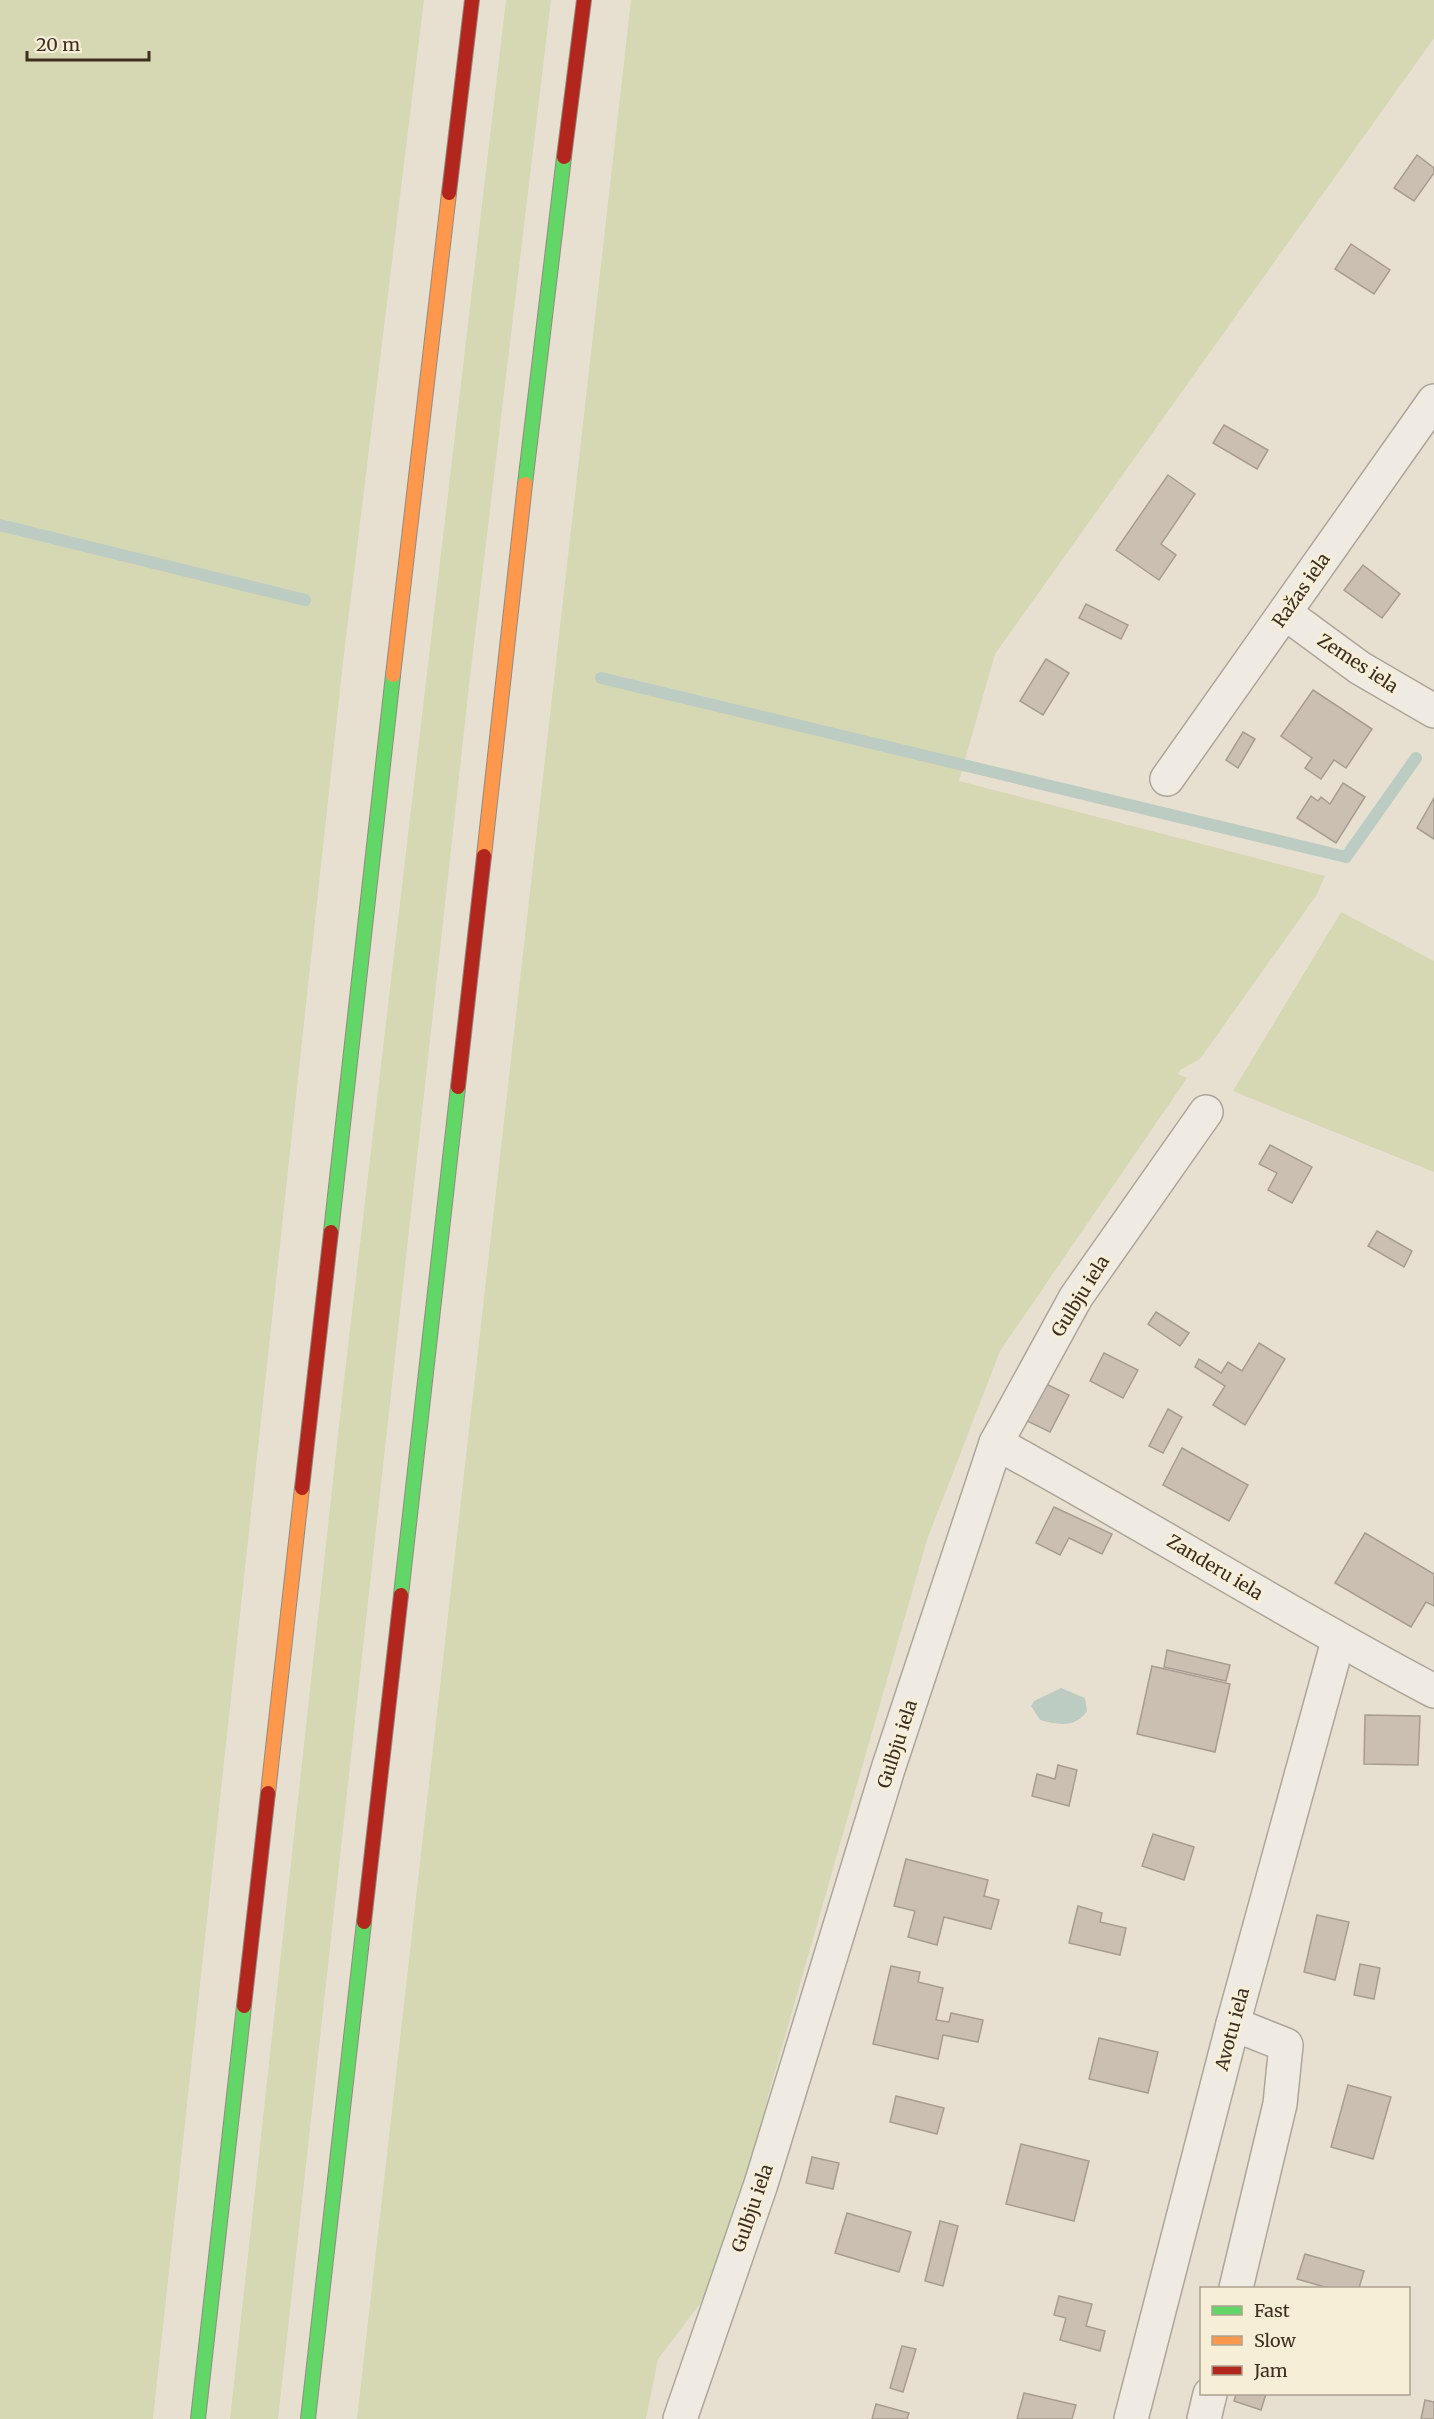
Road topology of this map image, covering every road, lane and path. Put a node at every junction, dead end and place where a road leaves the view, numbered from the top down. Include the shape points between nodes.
1 (472, 0) edge
2 (584, 0) edge
3 (1434, 401) edge
4 (1285, 613) junction
5 (1434, 711) edge
6 (1167, 779) dead end
7 (1206, 1112) dead end
8 (996, 1443) junction
9 (1338, 1641) junction
10 (1434, 1691) edge
11 (1233, 2024) junction
12 (1236, 2287) edge
13 (1210, 2395) edge
14 (198, 2419) edge
15 (308, 2419) edge
16 (680, 2419) edge
17 (1131, 2419) edge
18 (1204, 2419) edge

1 - 14 highway
2 - 15 highway via 545,310
3 - 4 street, Ražas iela
4 - 5 street, Zemes iela via 1360,668
4 - 6 street, Ražas iela
7 - 8 street, Gulbju iela via 1076,1298
8 - 9 street, Zanderu iela via 1114,1507
8 - 16 street, Gulbju iela via 888,1769 761,2184
9 - 10 street, Zanderu iela
9 - 11 street, Avotu iela
11 - 12 street via 1286,2045 1280,2104
11 - 17 street, Avotu iela
13 - 18 street

